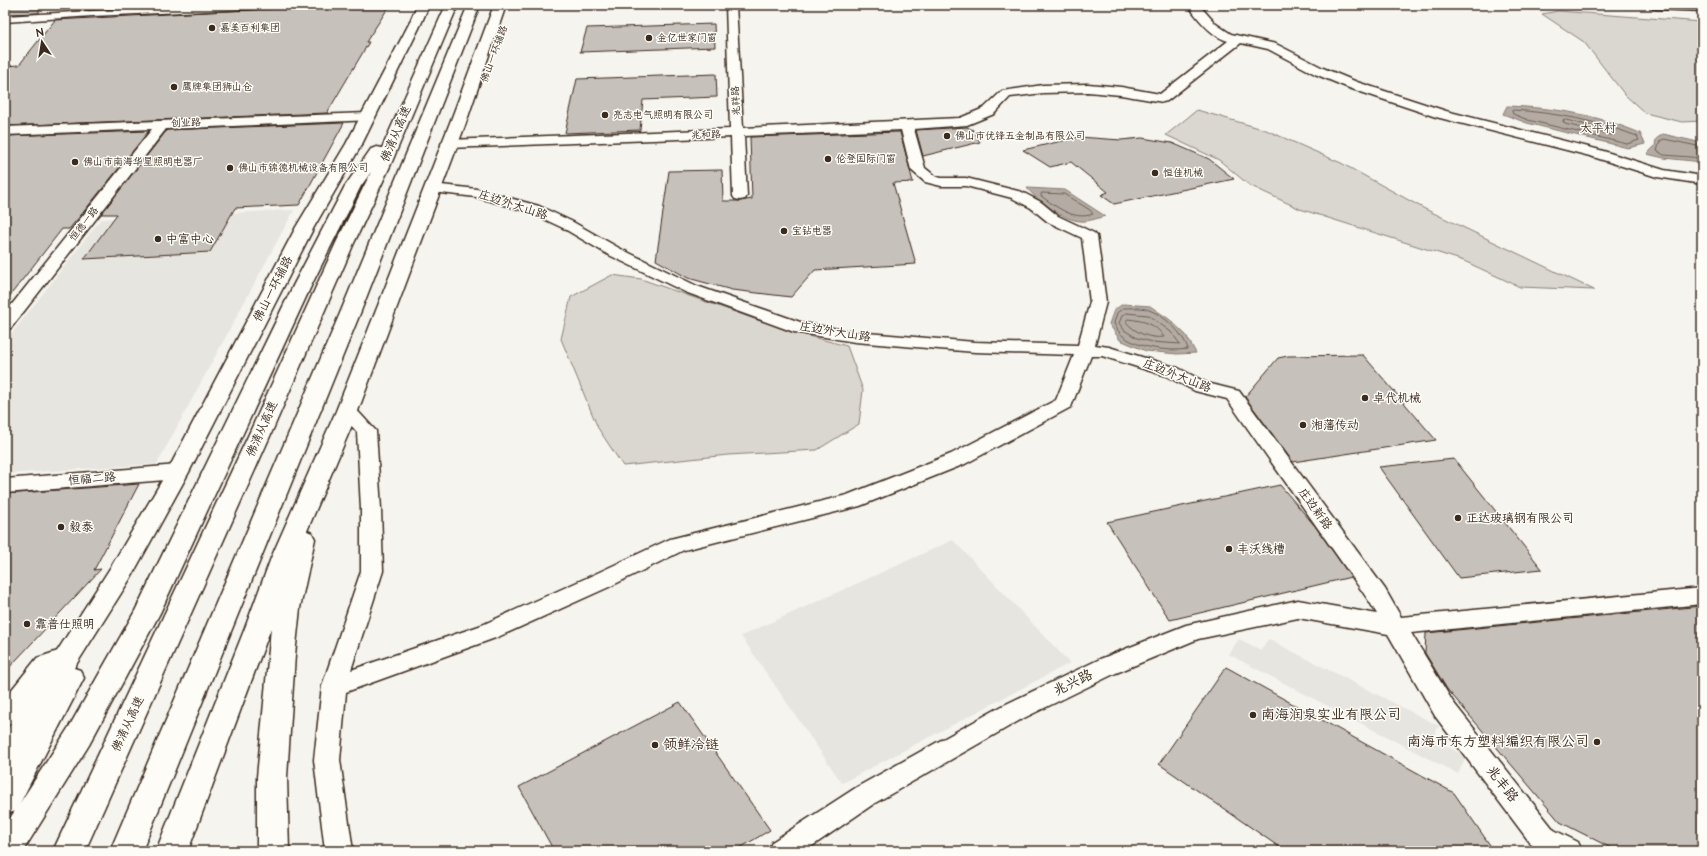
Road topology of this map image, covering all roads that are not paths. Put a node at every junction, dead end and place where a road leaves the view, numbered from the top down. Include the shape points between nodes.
1 (270, 5) edge
2 (424, 5) edge
3 (437, 5) edge
4 (452, 5) edge
5 (474, 5) edge
6 (500, 5) edge
7 (511, 5) edge
8 (731, 5) edge
9 (1193, 5) edge
10 (1656, 5) edge
11 (1702, 7) edge
12 (5, 19) edge
13 (1242, 39) junction
14 (407, 109) junction
15 (367, 117) junction
16 (459, 120) junction
17 (163, 124) junction
18 (907, 126) junction
19 (5, 131) edge
20 (737, 134) junction
21 (354, 144) junction
22 (448, 144) junction
23 (1702, 180) edge
24 (432, 188) junction
25 (740, 196) dead end
26 (5, 324) edge
27 (1085, 350) junction
28 (1233, 395) joint
29 (347, 411) junction
30 (178, 472) junction
31 (320, 472) junction
32 (5, 486) edge
33 (121, 572) junction
34 (1702, 596) edge
35 (1395, 626) junction
36 (67, 657) junction
37 (334, 686) junction
38 (5, 716) edge
39 (5, 759) edge
40 (5, 801) edge
41 (272, 814) junction
42 (1543, 845) edge
43 (5, 850) edge
44 (69, 851) edge
45 (126, 851) edge
46 (172, 851) edge
47 (273, 851) edge
48 (280, 851) edge
49 (339, 851) edge
50 (782, 851) edge
51 (1568, 851) edge

1 - 12 street
2 - 15 main road, 佛山一环辅路
3 - 21 main road via 386,105
4 - 14 main road, 佛清从高速
5 - 45 main road, 佛清从高速 via 351,311
6 - 16 main road, 佛山一环辅路
7 - 16 main road, 佛山一环辅路 via 500,44 480,93
8 - 20 street, 兆祥路
9 - 13 street via 1212,26 1227,36
10 - 11 main road
13 - 18 street, 兆和路 via 1234,42 1162,98 1088,88 1043,89 1006,94 989,111 962,122
13 - 23 street via 1272,46 1319,71 1353,85 1440,114 1595,153 1662,174
14 - 43 main road via 353,186 147,613 80,736
14 - 44 main road, 佛清从高速
15 - 17 street, 创业路
15 - 21 main road, 佛山一环辅路
16 - 22 main road, 佛山一环辅路
17 - 19 street, 创业路
17 - 26 street, 恒德一路
18 - 20 street, 兆和路
18 - 27 street via 918,170 930,179 941,182 966,182 1017,195 1036,205 1053,219 1089,236 1098,302
20 - 22 street, 兆和路
20 - 25 street, 兆祥路
21 - 30 main road, 佛山一环辅路 via 305,227
22 - 24 main road, 佛山一环辅路
24 - 27 street, 庄边外大山路 via 477,193 534,209 691,289 800,328 855,337 975,347
24 - 29 main road, 佛山一环辅路
27 - 28 street, 庄边外大山路 via 1103,350
27 - 37 street via 1064,403 958,459 852,500 678,544 490,631
28 - 35 street, 庄边新路 via 1377,594
29 - 31 main road, 佛山一环辅路
29 - 37 street via 366,431 372,509 372,572
30 - 32 street, 恒福二路
30 - 33 main road, 佛山一环辅路
31 - 41 main road via 287,608 272,777
31 - 46 main road via 283,558
33 - 36 main road
33 - 40 main road via 81,657
34 - 35 street, 兆兴路
35 - 42 street, 兆丰路 via 1444,709
35 - 50 street, 兆兴路 via 1298,609 1194,631 1108,666 1013,712 866,795
36 - 38 street via 45,665
36 - 39 main road
37 - 49 street via 328,760
41 - 47 main road
41 - 48 main road
42 - 51 street, 兆丰路

